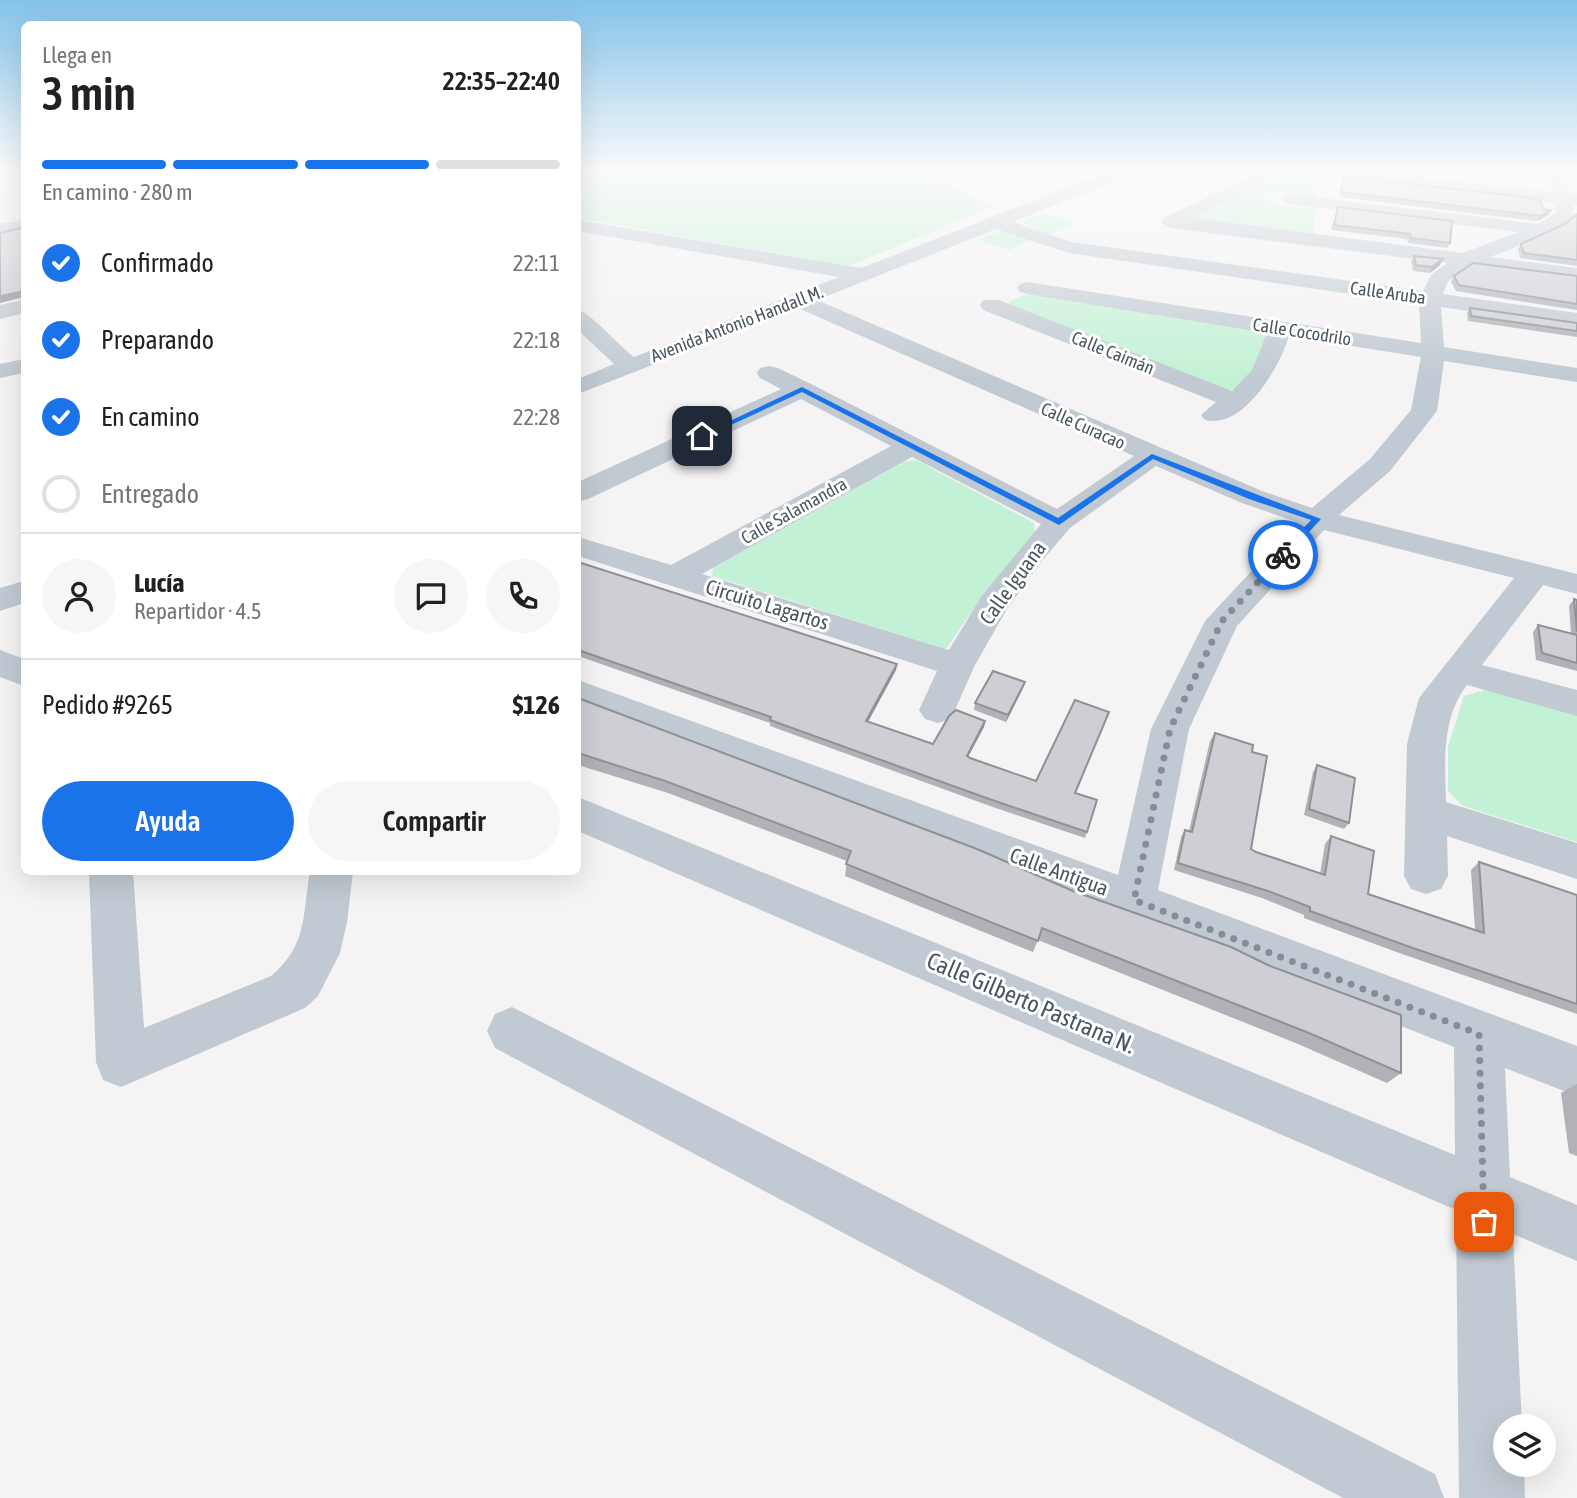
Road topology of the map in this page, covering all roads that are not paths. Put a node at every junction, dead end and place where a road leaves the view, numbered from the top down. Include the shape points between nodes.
1 (594, 239) edge
2 (657, 239) edge
3 (952, 239) edge
4 (1045, 239) edge
5 (1311, 239) edge
6 (1517, 239) edge
7 (1466, 259) junction
8 (1577, 274) edge
9 (863, 275) junction
10 (1052, 277) dead end
11 (839, 284) junction
12 (1027, 288) junction
13 (1430, 299) junction
14 (800, 301) junction
15 (21, 308) edge
16 (0, 312) edge
17 (581, 320) edge
18 (1577, 320) edge
19 (1280, 329) junction
20 (1433, 353) junction
21 (21, 367) edge
22 (621, 370) junction
23 (0, 371) edge
24 (769, 373) dead end
25 (581, 375) edge
26 (1577, 375) edge
27 (802, 389) junction
28 (1235, 401) junction
29 (1210, 418) dead end
30 (912, 446) junction
31 (1152, 456) junction
32 (581, 492) edge
33 (1317, 519) junction
34 (1059, 522) junction
35 (581, 547) edge
36 (1535, 574) junction
37 (675, 576) junction
38 (1577, 584) edge
39 (21, 591) edge
40 (0, 600) edge
41 (0, 662) edge
42 (957, 665) junction
43 (1460, 671) junction
44 (21, 672) edge
45 (581, 694) edge
46 (1577, 703) edge
47 (938, 710) dead end
48 (1425, 813) junction
49 (581, 814) edge
50 (1577, 861) edge
51 (111, 875) edge
52 (331, 875) edge
53 (1426, 876) dead end
54 (1134, 900) junction
55 (512, 1031) dead end
56 (1479, 1034) junction
57 (1577, 1071) edge
58 (1483, 1194) junction
59 (1577, 1233) edge
60 (1411, 1498) edge
61 (1492, 1498) edge

1 - 11 street
2 - 9 street
3 - 9 street, Avenida Antonio Handall M.
4 - 13 street, Calle Aruba via 1069,247
5 - 7 street
6 - 7 street
7 - 8 street
7 - 13 street via 1439,278
9 - 11 street, Avenida Antonio Handall M.
10 - 12 street
11 - 14 street, Avenida Antonio Handall M.
12 - 19 street, Calle Cocodrilo
12 - 28 street, Calle Caimán via 981,309
13 - 18 street, Calle Aruba
13 - 20 street
14 - 22 street, Avenida Antonio Handall M.
14 - 31 street, Calle Curacao
15 - 16 street
17 - 22 street
19 - 20 street, Calle Cocodrilo
19 - 28 street via 1270,363
20 - 26 street, Calle Cocodrilo
20 - 33 street via 1424,411 1380,465
21 - 23 street
22 - 25 street, Avenida Antonio Handall M.
24 - 27 street
27 - 30 street
27 - 32 street
28 - 29 street
30 - 34 street
30 - 37 street, Calle Salamandra
31 - 33 street, Calle Curacao
31 - 34 street, Calle Iguana
33 - 36 street, Calle Curacao
33 - 54 street via 1222,621 1170,729
34 - 42 street, Calle Iguana via 993,605
35 - 37 street, Circuito Lagartos
36 - 38 street, Calle Curacao
36 - 43 street
37 - 42 street, Circuito Lagartos
39 - 40 street
41 - 44 street
42 - 47 street, Calle Iguana
43 - 46 street
43 - 48 street via 1437,698 1426,744
45 - 54 street, Calle Antigua
48 - 50 street
48 - 53 street
49 - 58 street, Calle Gilberto Pastrana N.
51 - 52 street via 121,1062 288,992 304,981 319,956
54 - 56 street, Calle Antigua
55 - 60 street
56 - 57 street, Calle Antigua
56 - 58 street
58 - 59 street, Calle Gilberto Pastrana N.
58 - 61 street

